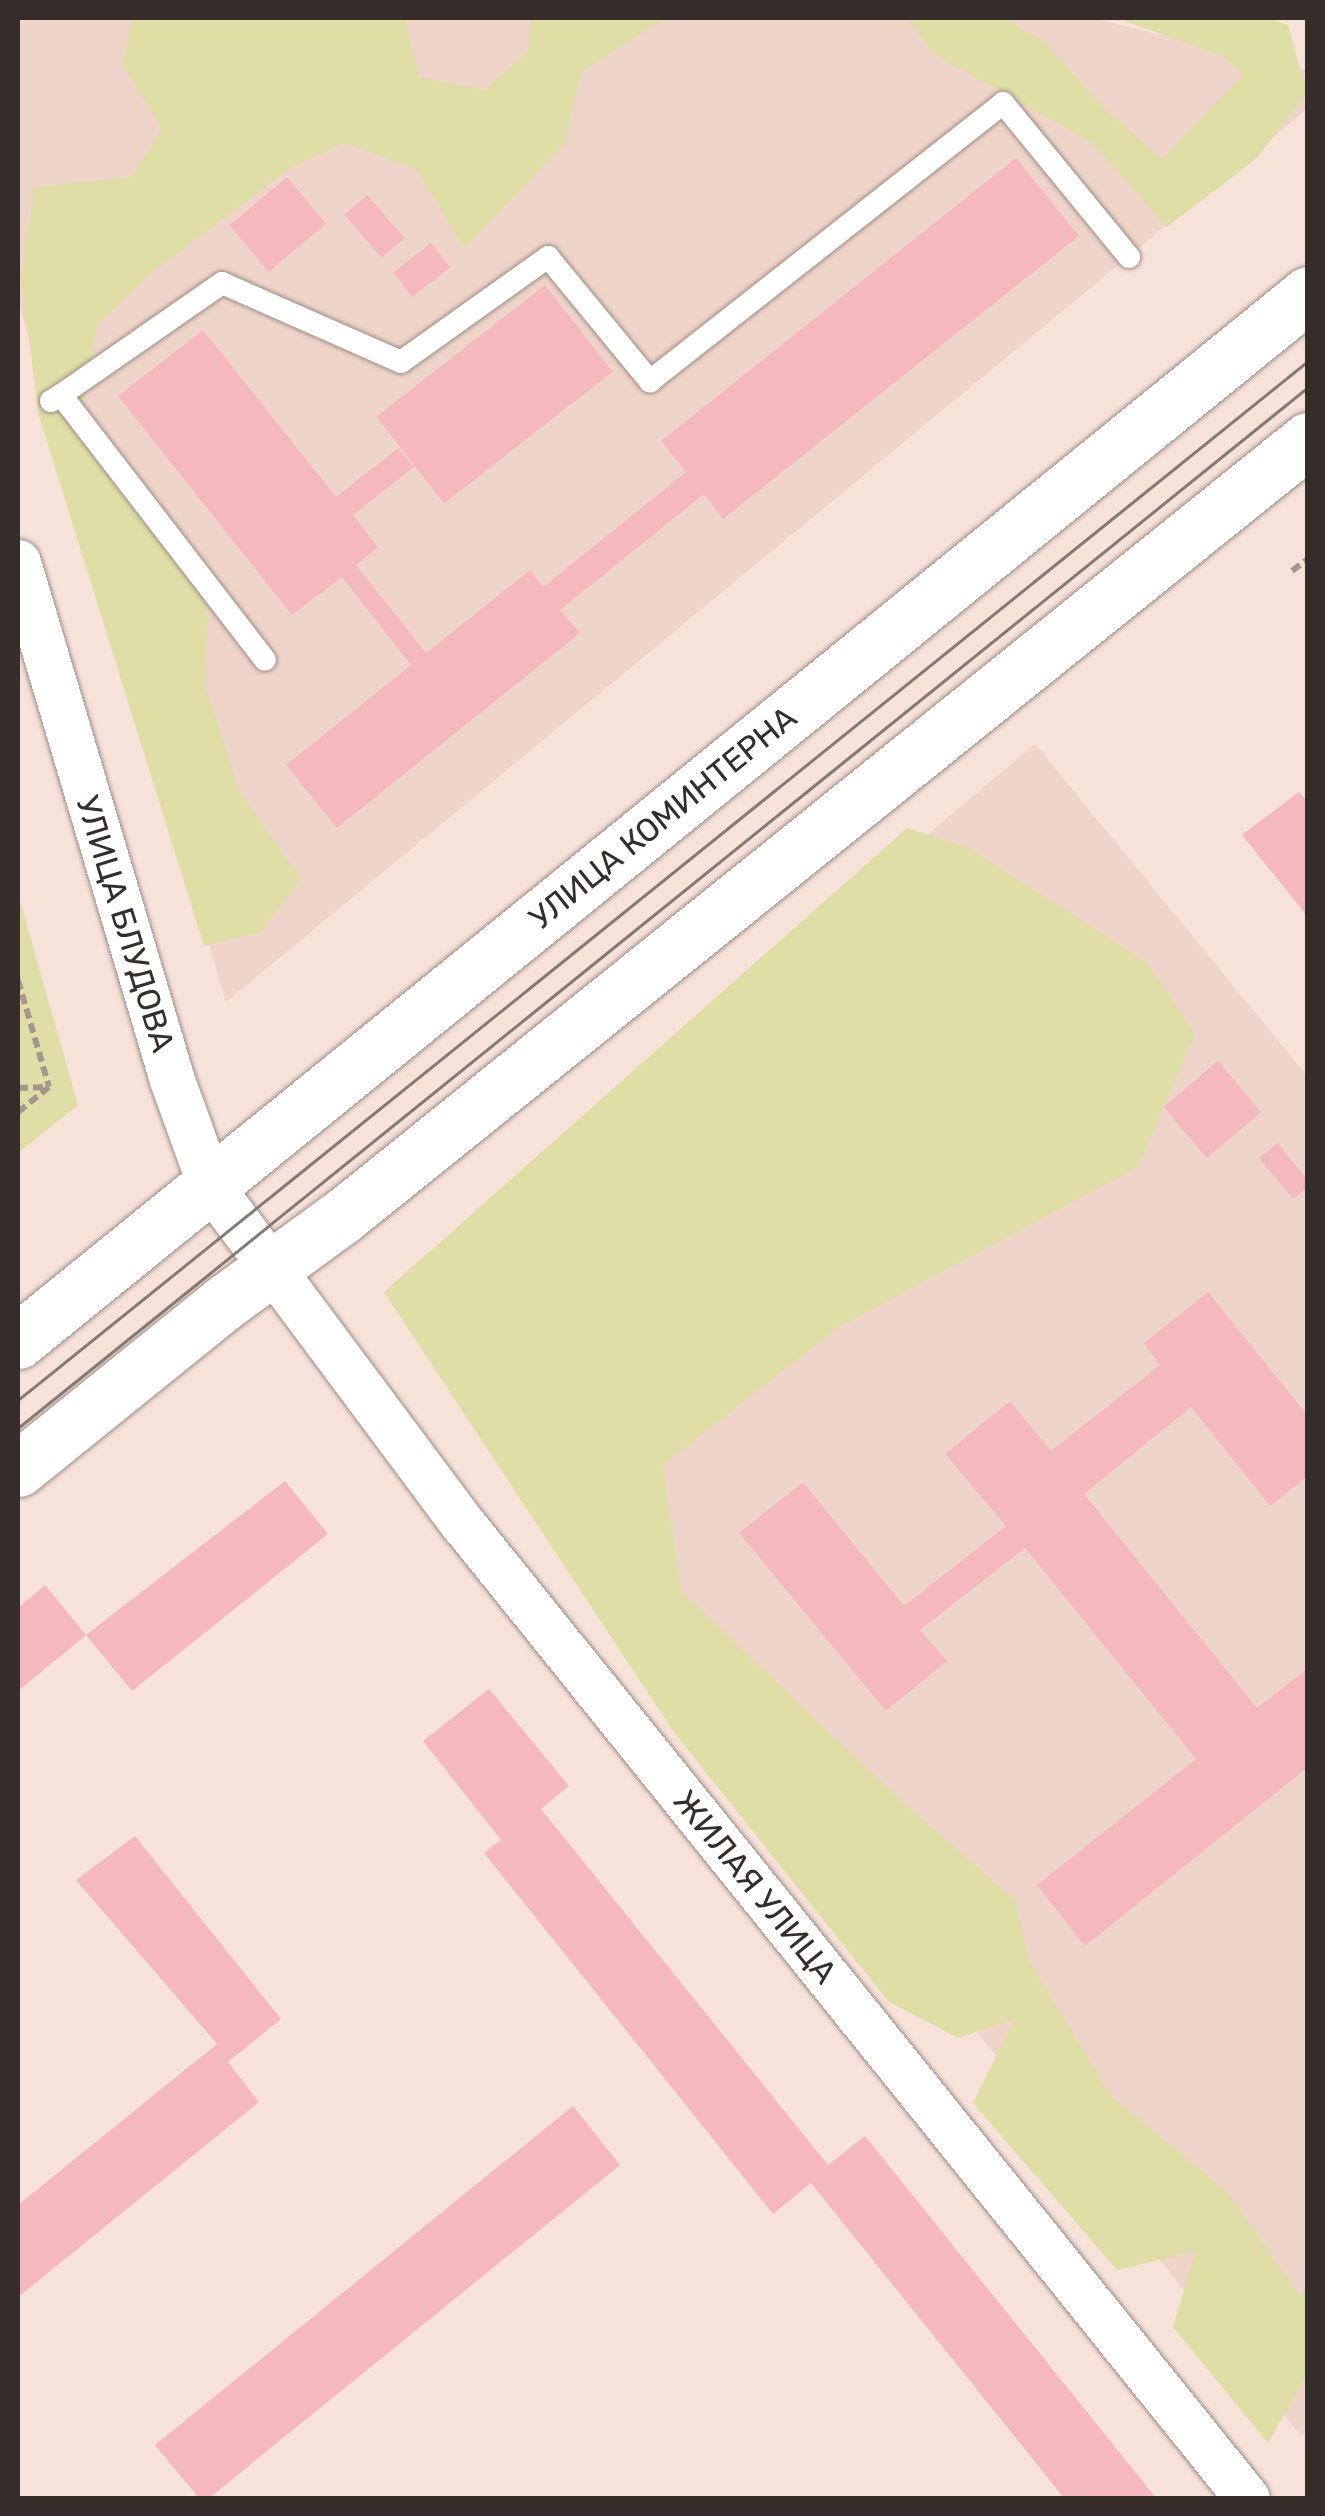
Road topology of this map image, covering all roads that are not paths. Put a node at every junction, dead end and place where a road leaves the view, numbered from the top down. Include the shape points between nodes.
1 (1129, 256) dead end
2 (1308, 294) edge
3 (1308, 440) edge
4 (18, 562) edge
5 (265, 660) dead end
6 (210, 1185) junction
7 (273, 1267) junction
8 (18, 1341) edge
9 (18, 1469) edge
10 (1247, 2498) edge

1 - 5 lane via 1003,103 650,381 548,257 402,362 222,283 54,399
2 - 6 street, УЛИЦА КОМИНТЕРНА
3 - 7 street
4 - 6 street, УЛИЦА БЛУДОВА via 172,1080
6 - 7 street, УЛИЦА БЛУДОВА
6 - 8 street, УЛИЦА КОМИНТЕРНА
7 - 9 street
7 - 10 street, ЖИЛАЯ УЛИЦА via 462,1524

